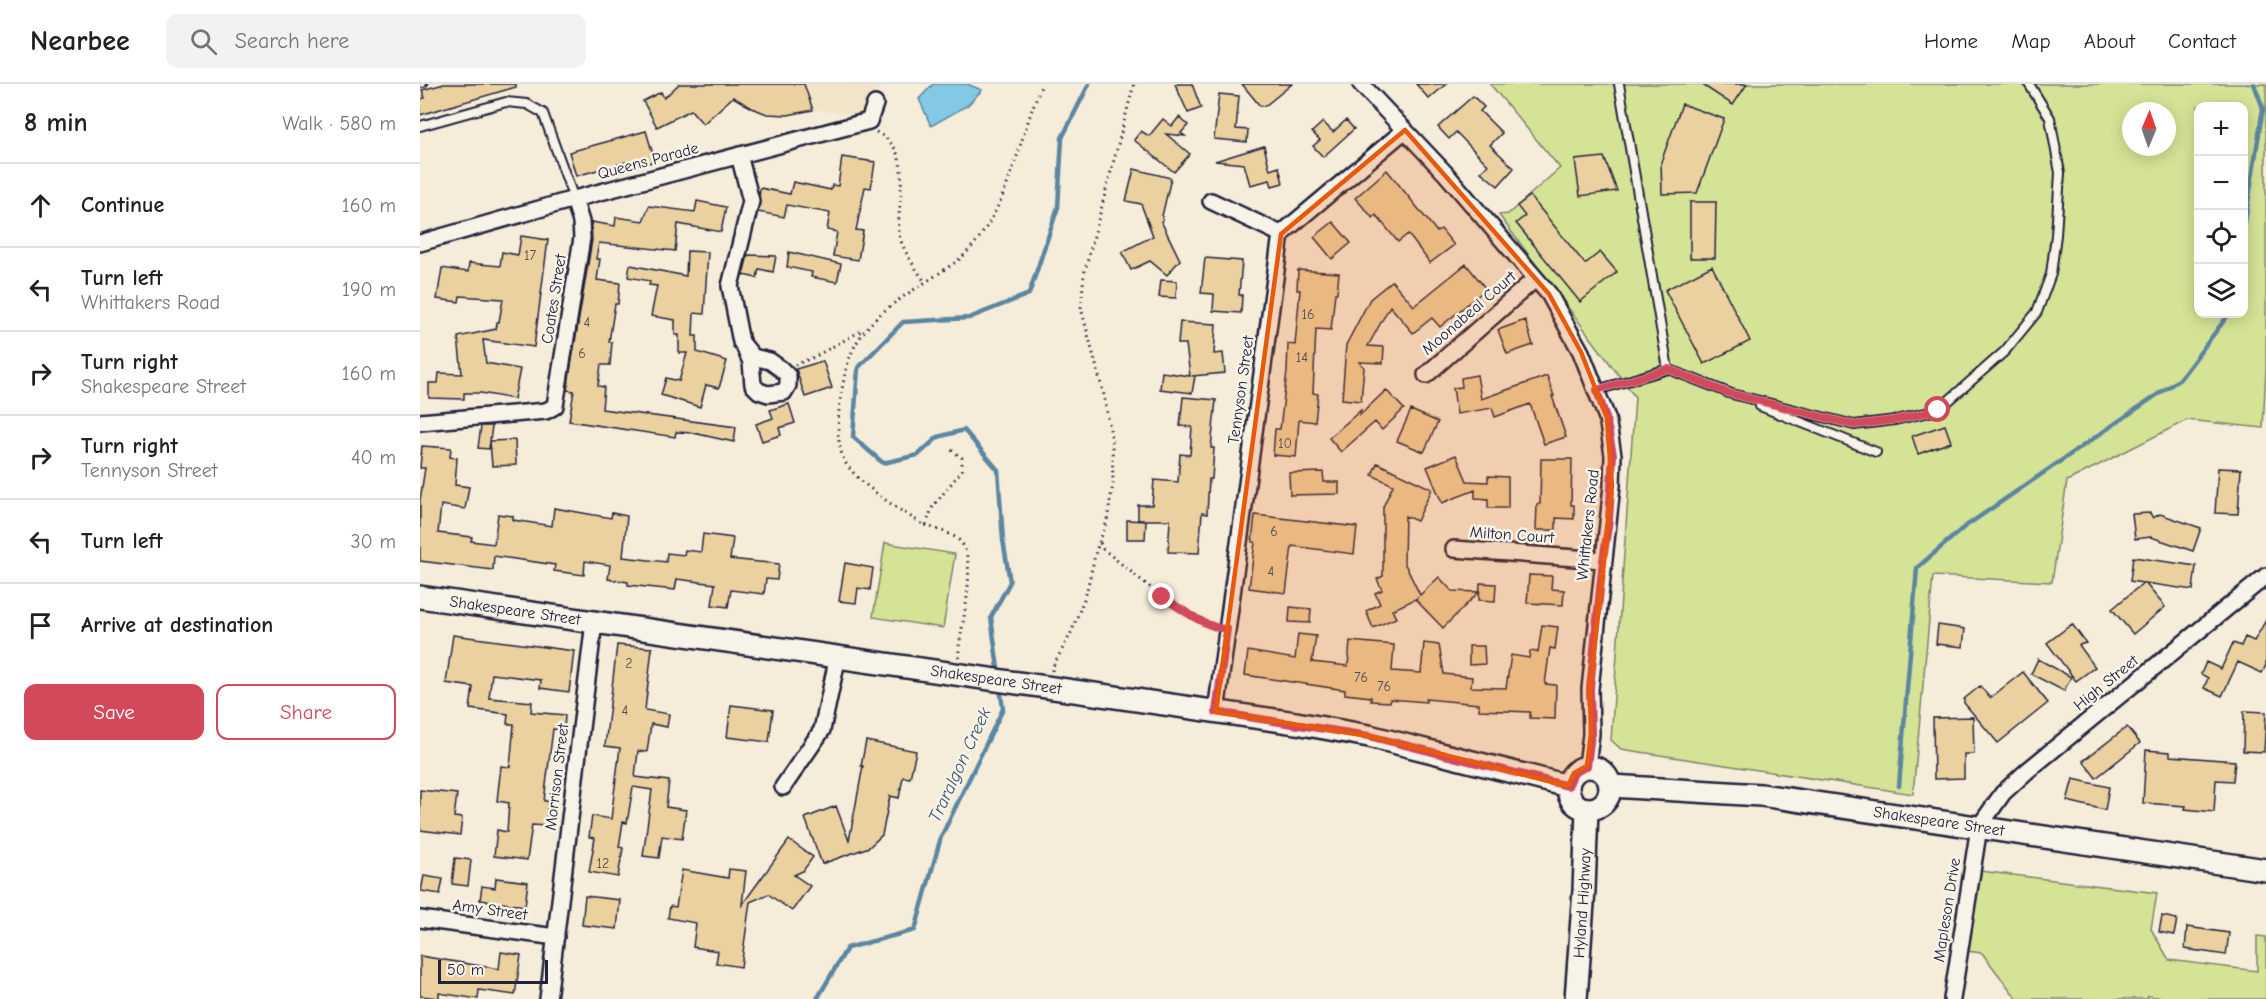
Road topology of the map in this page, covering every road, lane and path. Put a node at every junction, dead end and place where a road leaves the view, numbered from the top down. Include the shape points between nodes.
1 (1042, 84) edge
2 (1134, 84) edge
3 (1362, 84) edge
4 (1618, 84) edge
5 (2029, 84) edge
6 (874, 104) dead end
7 (420, 126) edge
8 (1405, 130) junction
9 (869, 131) dead end
10 (739, 155) junction
11 (574, 199) junction
12 (1211, 201) dead end
13 (1281, 234) junction
14 (420, 243) edge
15 (1535, 279) junction
16 (925, 283) junction
17 (863, 331) junction
18 (746, 348) junction
19 (781, 369) junction
20 (1668, 369) junction
21 (1426, 375) dead end
22 (1597, 390) junction
23 (1728, 393) junction
24 (420, 422) edge
25 (949, 448) dead end
26 (1876, 452) dead end
27 (926, 525) junction
28 (1100, 541) junction
29 (1454, 549) dead end
30 (1603, 560) junction
31 (2266, 576) edge
32 (420, 597) edge
33 (594, 622) junction
34 (1227, 629) junction
35 (838, 656) junction
36 (965, 676) junction
37 (1048, 687) junction
38 (1216, 712) junction
39 (1587, 766) junction
40 (1568, 786) junction
41 (1611, 786) junction
42 (783, 787) dead end
43 (1587, 809) junction
44 (1978, 827) junction
45 (2266, 870) edge
46 (420, 919) edge
47 (556, 937) junction
48 (548, 999) edge
49 (1576, 999) edge
50 (1952, 999) edge

1 - 16 path via 1006,188 984,232 962,257
2 - 28 path via 1084,274 1081,308 1112,441 1113,484
3 - 8 street, Whittakers Road
4 - 20 lane
5 - 23 lane via 2050,118 2060,173 2056,235 2050,274 2037,312 2005,351 1938,410 1895,420 1854,425
6 - 10 street, Queens Parade via 869,121
7 - 11 lane via 506,102 527,104 543,113
8 - 13 street
8 - 15 street, Whittakers Road
9 - 16 path via 894,146 901,167 899,235
10 - 11 street, Queens Parade
10 - 18 street via 751,201 730,286 741,342
11 - 14 street, Queens Parade
11 - 24 street, Coates Street via 582,238 555,406 546,411
12 - 13 street
13 - 34 street, Tennyson Street
15 - 21 street, Moonabeal Court
15 - 22 street, Whittakers Road via 1549,294 1576,342
16 - 17 path via 886,308
17 - 19 path
17 - 27 path via 846,368 837,427 844,460 865,485
18 - 19 street via 753,357 770,361
18 - 19 street via 753,385 759,391 784,392 788,376
20 - 22 lane
20 - 23 lane
22 - 30 street, Whittakers Road via 1613,455
23 - 26 lane
25 - 27 path via 962,458 962,470 932,508
27 - 36 path via 951,534 963,546 969,570 959,646
28 - 34 path via 1103,549 1162,597
28 - 37 path via 1086,594 1052,668
29 - 30 street, Milton Court
30 - 39 street, Whittakers Road via 1590,688
31 - 44 street, High Street via 2026,771 2003,793
32 - 33 main road, Shakespeare Street
33 - 35 main road, Shakespeare Street
33 - 47 street, Morrison Street
34 - 38 street, Tennyson Street
35 - 36 main road, Shakespeare Street
35 - 42 street via 822,730
36 - 37 main road, Shakespeare Street
37 - 38 main road, Shakespeare Street
38 - 40 main road, Shakespeare Street via 1369,736
39 - 40 main road via 1574,773
39 - 41 main road via 1600,769
40 - 43 main road via 1573,801
41 - 43 main road via 1602,804
41 - 44 main road, Shakespeare Street via 1761,795
43 - 49 main road, Hyland Highway
44 - 45 main road, Shakespeare Street
44 - 50 street, Mapleson Drive
46 - 47 street, Amy Street
47 - 48 street, Morrison Street

